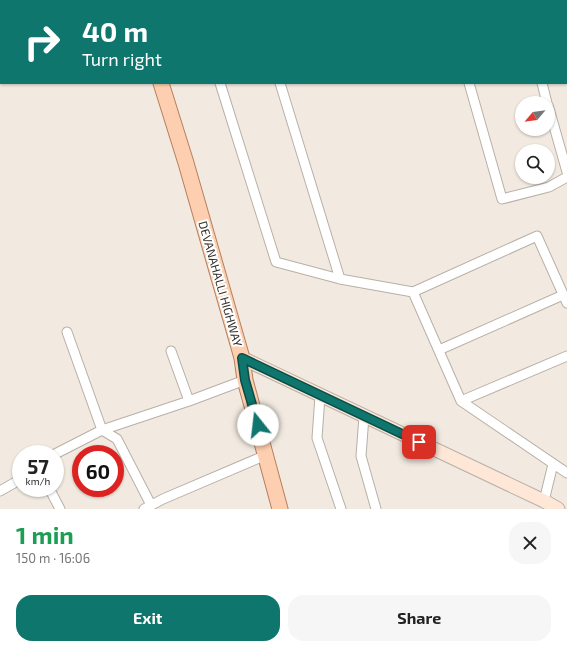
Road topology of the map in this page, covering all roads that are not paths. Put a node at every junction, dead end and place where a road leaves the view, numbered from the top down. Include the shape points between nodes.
1 (160, 84) edge
2 (220, 84) edge
3 (280, 84) edge
4 (469, 84) edge
5 (542, 84) edge
6 (546, 96) edge
7 (555, 129) edge
8 (567, 172) edge
9 (567, 177) edge
10 (340, 279) junction
11 (413, 292) junction
12 (565, 299) edge
13 (67, 332) dead end
14 (439, 350) junction
15 (171, 351) dead end
16 (567, 356) edge
17 (242, 358) junction
18 (245, 380) junction
19 (320, 396) junction
20 (189, 401) junction
21 (461, 401) junction
22 (364, 416) junction
23 (102, 430) junction
24 (64, 449) edge
25 (266, 455) junction
26 (553, 464) junction
27 (567, 473) edge
28 (12, 484) edge
29 (0, 491) edge
30 (54, 497) edge
31 (544, 501) junction
32 (147, 507) edge
33 (60, 509) edge
34 (280, 509) edge
35 (341, 509) edge
36 (376, 509) edge
37 (558, 509) edge

1 - 17 main road, DEVANAHALLI HIGHWAY
2 - 10 street via 276,262
3 - 10 street
4 - 9 street via 502,199 550,187
5 - 6 street
7 - 8 street
10 - 11 street
11 - 12 street via 538,236
11 - 14 street
12 - 14 street
13 - 23 street
14 - 21 street
15 - 20 street
16 - 21 street
17 - 18 main road, DEVANAHALLI HIGHWAY
17 - 19 street
18 - 20 street
18 - 25 main road, DEVANAHALLI HIGHWAY
19 - 22 street
19 - 35 street via 317,438
20 - 23 street
21 - 26 street
22 - 31 street
22 - 36 street via 361,456
23 - 24 street
23 - 32 street via 117,439
25 - 32 street
25 - 34 main road, DEVANAHALLI HIGHWAY
26 - 27 street
26 - 31 street
28 - 29 street
30 - 33 street
31 - 37 street

